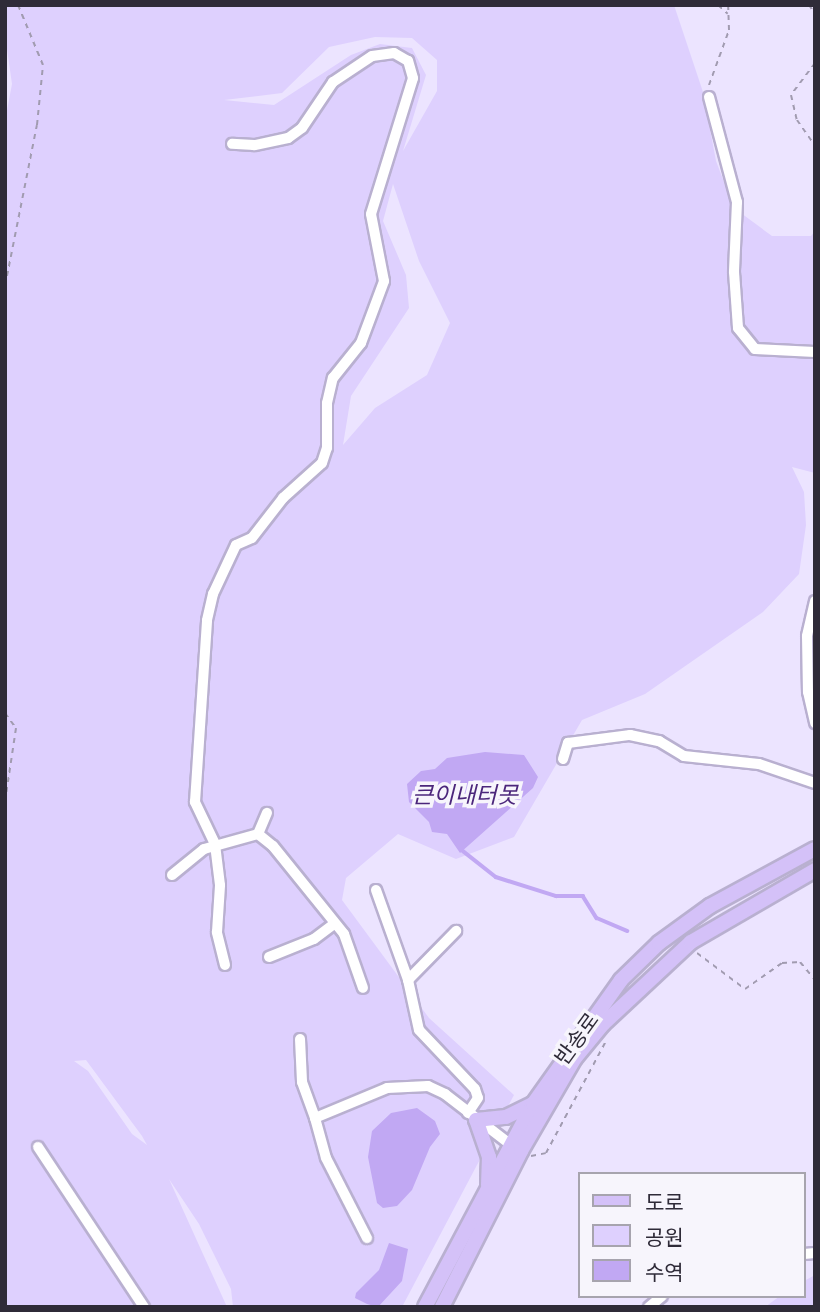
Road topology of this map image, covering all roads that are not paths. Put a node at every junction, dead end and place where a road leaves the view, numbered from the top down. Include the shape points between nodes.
1 (709, 97) road end
2 (232, 144) dead end
3 (815, 352) edge
4 (815, 601) edge
5 (812, 696) edge
6 (815, 723) edge
7 (563, 759) dead end
8 (815, 783) edge
9 (267, 813) dead end
10 (258, 834) junction
11 (215, 844) junction
12 (809, 852) edge
13 (172, 875) dead end
14 (811, 875) edge
15 (779, 889) junction
16 (376, 890) dead end
17 (334, 924) junction
18 (456, 931) dead end
19 (269, 957) dead end
20 (225, 965) dead end
21 (408, 980) junction
22 (363, 988) dead end
23 (300, 1039) dead end
24 (533, 1104) junction
25 (472, 1116) junction
26 (315, 1118) junction
27 (38, 1147) dead end
28 (516, 1148) junction
29 (488, 1190) junction
30 (367, 1238) dead end
31 (445, 1305) edge
32 (144, 1307) edge
33 (425, 1307) edge

1 - 3 street via 737,202 734,272 738,328 755,349
2 - 11 street via 288,138 302,128 333,82 372,56 394,53 408,61 413,78 371,214 384,281 361,342 334,378 325,456 252,538 236,545 213,594 195,802
4 - 5 street via 807,619
5 - 6 street
7 - 8 street via 568,743 630,735 659,741 684,756 759,764
9 - 10 street
10 - 11 street
10 - 17 street via 273,845
11 - 13 street
11 - 20 street via 220,885 217,932
12 - 15 main road via 810,862 783,877
12 - 24 main road, 반송로 via 724,896 659,943 621,980
14 - 15 main road, 반송로
15 - 28 main road, 반송로 via 691,942 635,991 575,1058
16 - 21 street
17 - 19 street via 314,939
17 - 22 street via 351,945
18 - 21 street
21 - 25 street via 419,1030 475,1089 478,1098
23 - 26 street via 302,1082
24 - 25 main road via 506,1117
24 - 28 main road, 반송로
25 - 26 street via 445,1094 409,1084 387,1088
25 - 28 street
25 - 29 main road via 489,1157
26 - 30 street via 326,1158
27 - 32 street
28 - 29 main road, 반송로
28 - 31 main road, 반송로
29 - 33 main road, 반송로

